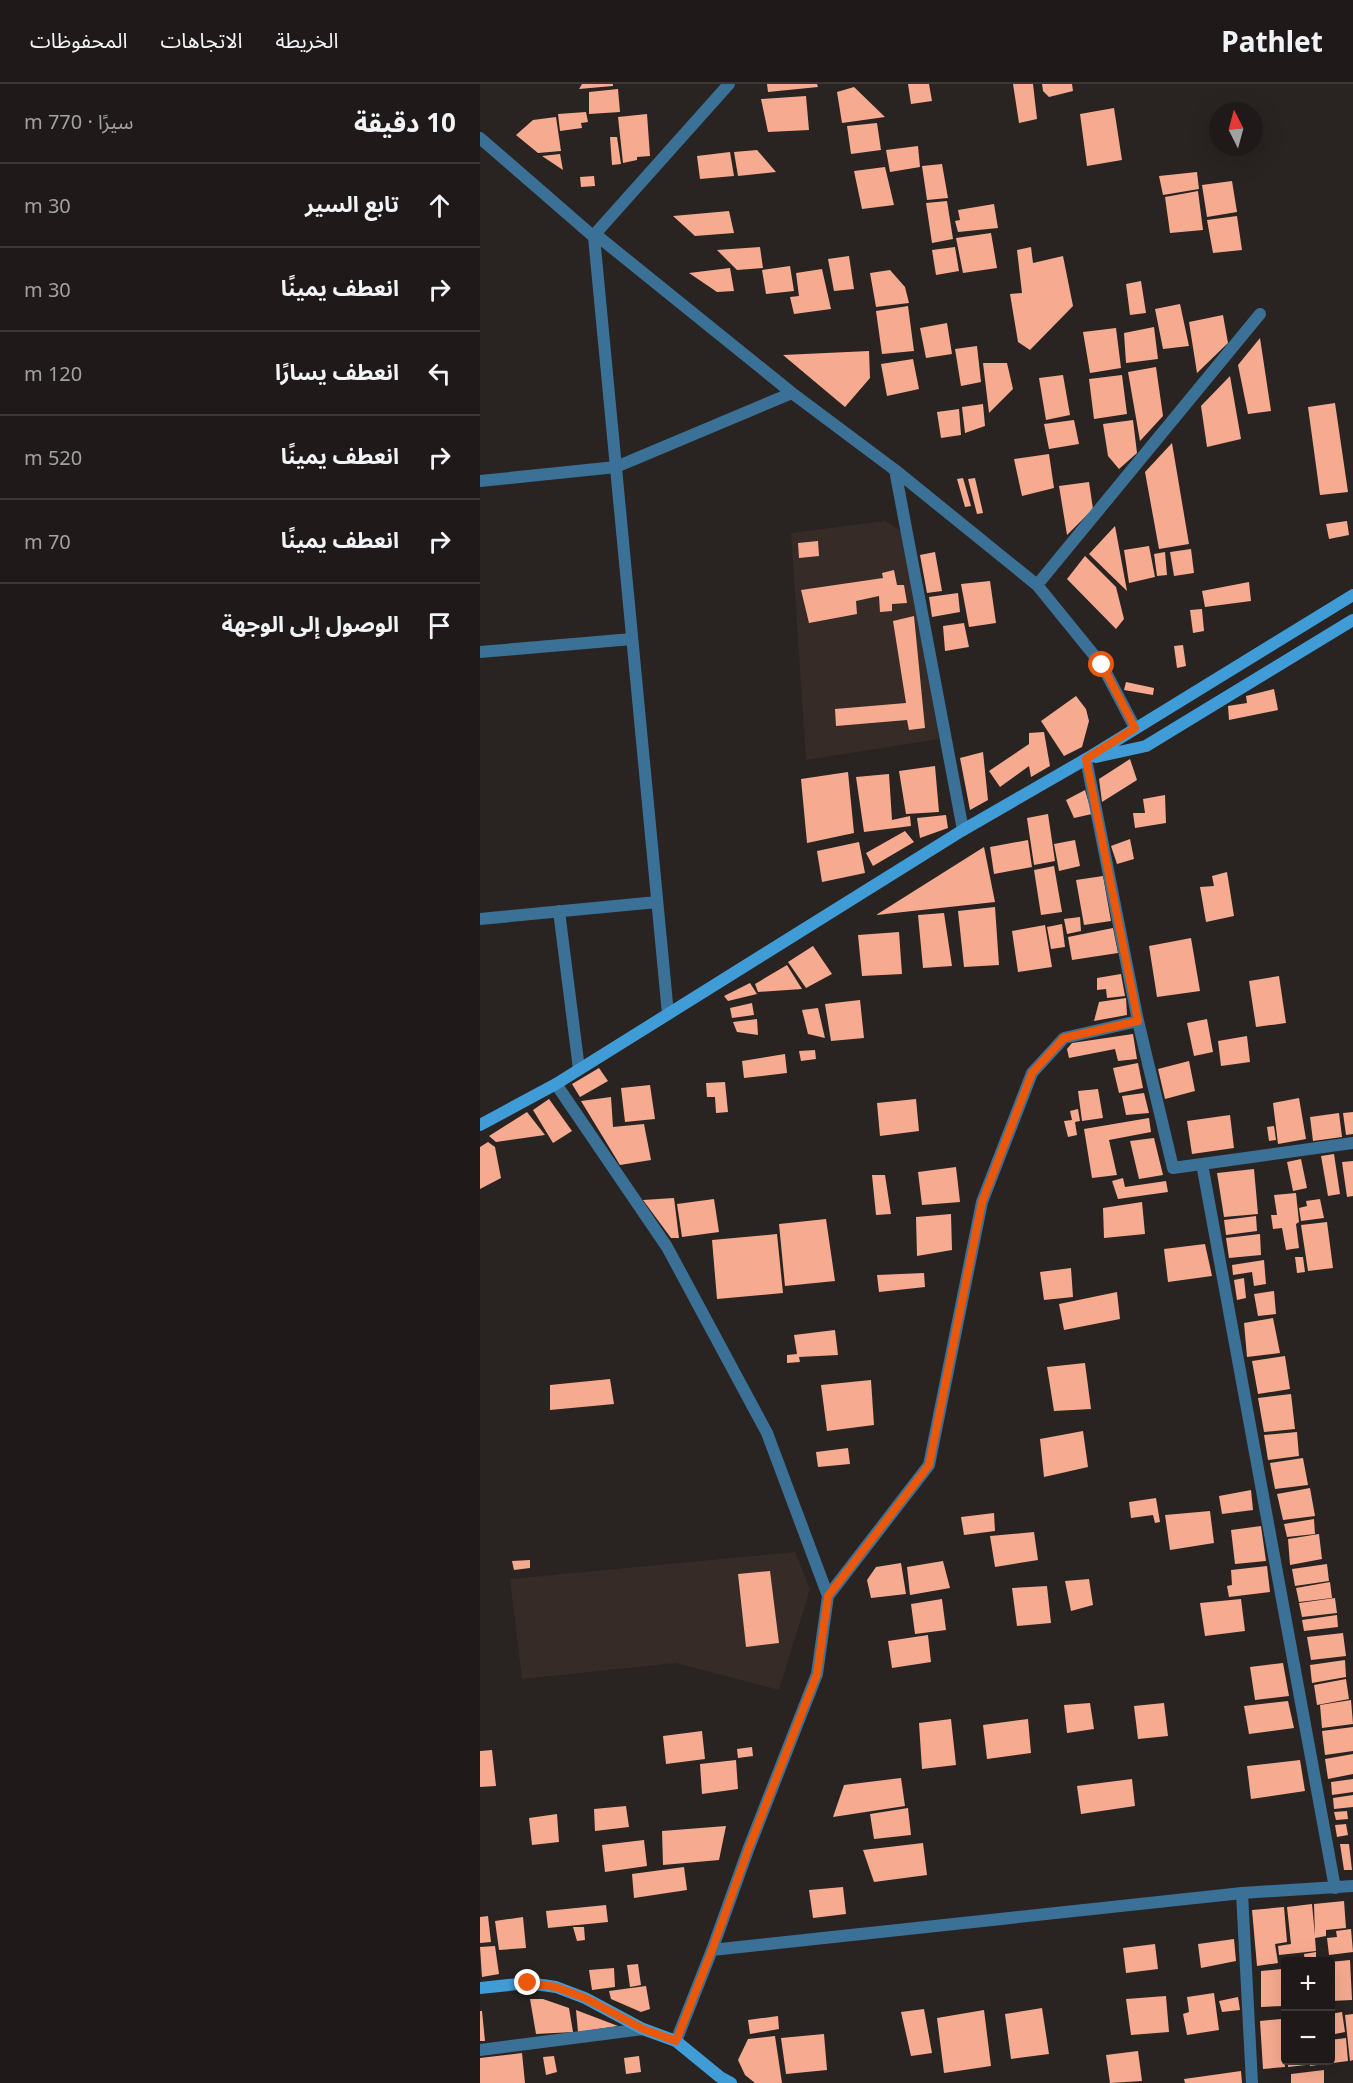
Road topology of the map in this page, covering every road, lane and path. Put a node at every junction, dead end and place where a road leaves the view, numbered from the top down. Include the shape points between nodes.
1 (729, 84) edge
2 (480, 138) edge
3 (594, 236) junction
4 (1260, 314) dead end
5 (792, 393) junction
6 (616, 468) junction
7 (896, 470) junction
8 (480, 481) edge
9 (1037, 585) junction
10 (1353, 595) edge
11 (1353, 620) edge
12 (632, 639) junction
13 (480, 652) edge
14 (1135, 728) junction
15 (1086, 759) junction
16 (963, 830) junction
17 (657, 902) junction
18 (559, 911) junction
19 (480, 919) edge
20 (668, 1014) junction
21 (1138, 1021) junction
22 (579, 1069) junction
23 (556, 1084) junction
24 (480, 1125) edge
25 (1353, 1143) edge
26 (1202, 1164) junction
27 (828, 1596) junction
28 (1353, 1886) edge
29 (1335, 1888) junction
30 (1242, 1893) junction
31 (712, 1950) junction
32 (480, 1988) edge
33 (643, 2029) junction
34 (676, 2041) junction
35 (480, 2050) edge
36 (717, 2080) edge
37 (731, 2083) edge
38 (1252, 2083) edge

1 - 3 street
2 - 3 street
3 - 5 street
3 - 6 street
4 - 9 street
5 - 6 street
5 - 7 street
6 - 8 street
6 - 12 street
7 - 9 street
7 - 16 street
9 - 14 street via 1102,665
10 - 14 street
11 - 15 street via 1146,746
12 - 13 street
12 - 17 street
14 - 15 street
15 - 16 street
15 - 21 street
16 - 20 street
17 - 18 street
17 - 20 street
18 - 19 street
18 - 22 street
20 - 22 street
21 - 26 street via 1173,1168
21 - 27 street via 1064,1038 1032,1073 982,1202 929,1465
22 - 23 street
23 - 24 street
23 - 27 street via 668,1247 767,1433
25 - 26 street
26 - 29 street
27 - 31 street via 817,1674
28 - 29 street
29 - 30 street
30 - 31 street
30 - 38 street
31 - 34 street
32 - 33 street via 528,1983 556,1987
33 - 34 street
33 - 35 street
34 - 36 street
36 - 37 street

